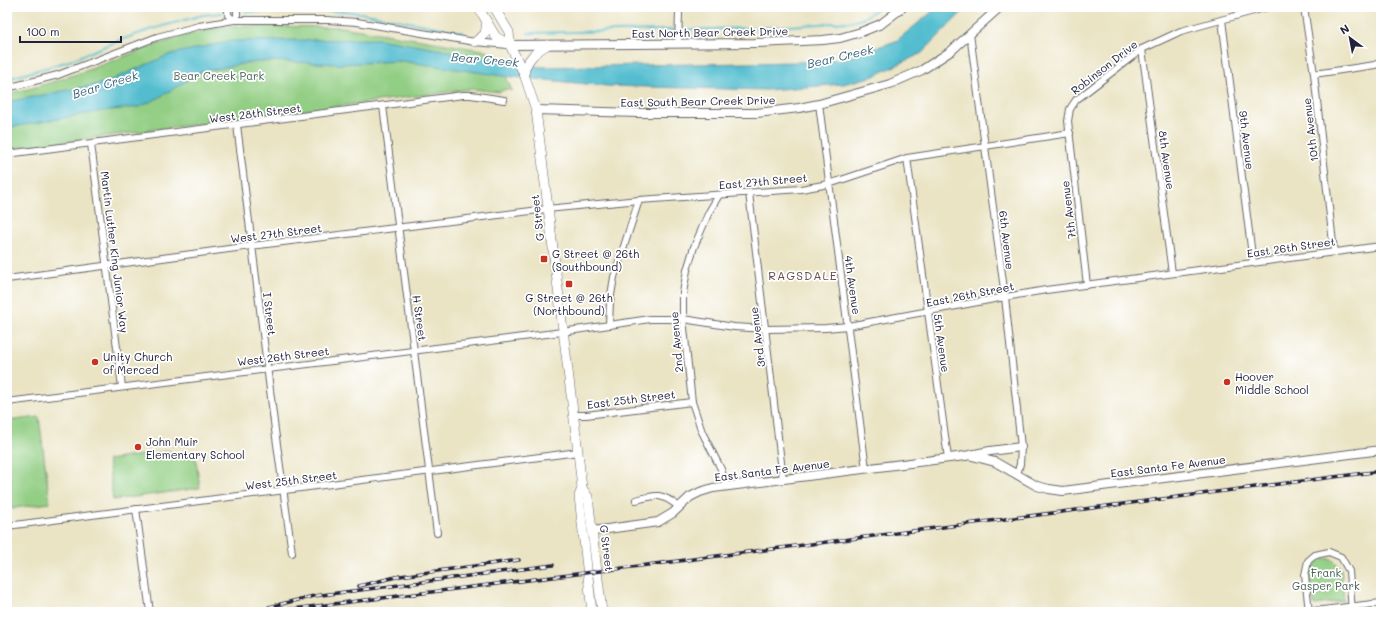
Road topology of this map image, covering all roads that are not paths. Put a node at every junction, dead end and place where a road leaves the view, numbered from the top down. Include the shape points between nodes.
1 (228, 7) edge
2 (237, 7) edge
3 (478, 7) edge
4 (494, 7) edge
5 (678, 7) edge
6 (903, 7) edge
7 (1000, 7) edge
8 (1268, 7) edge
9 (1304, 7) edge
10 (234, 20) junction
11 (1222, 20) junction
12 (487, 22) junction
13 (970, 34) junction
14 (678, 40) junction
15 (475, 42) junction
16 (510, 45) junction
17 (547, 45) junction
18 (1142, 49) junction
19 (1381, 62) edge
20 (524, 74) junction
21 (1314, 74) junction
22 (7, 88) edge
23 (504, 100) dead end
24 (819, 104) junction
25 (382, 106) junction
26 (536, 110) junction
27 (237, 125) junction
28 (1070, 133) junction
29 (92, 144) junction
30 (985, 145) junction
31 (7, 154) edge
32 (906, 158) junction
33 (829, 184) junction
34 (749, 193) junction
35 (719, 195) junction
36 (639, 200) junction
37 (547, 209) junction
38 (398, 227) junction
39 (252, 246) junction
40 (1381, 246) edge
41 (1334, 252) junction
42 (1253, 262) junction
43 (107, 266) junction
44 (1172, 273) junction
45 (7, 279) edge
46 (1087, 285) junction
47 (1004, 297) junction
48 (928, 312) junction
49 (683, 319) junction
50 (609, 325) junction
51 (848, 326) junction
52 (766, 329) junction
53 (562, 332) junction
54 (414, 350) junction
55 (267, 368) junction
56 (122, 387) junction
57 (7, 402) edge
58 (692, 402) junction
59 (573, 415) junction
60 (1021, 447) junction
61 (1381, 450) edge
62 (578, 452) junction
63 (965, 456) junction
64 (948, 458) junction
65 (866, 469) junction
66 (430, 471) junction
67 (1017, 474) junction
68 (783, 480) junction
69 (726, 487) junction
70 (582, 488) junction
71 (283, 491) junction
72 (636, 500) dead end
73 (679, 507) junction
74 (136, 509) junction
75 (7, 526) edge
76 (593, 531) junction
77 (437, 534) dead end
78 (292, 553) dead end
79 (1381, 603) edge
80 (1352, 609) edge
81 (150, 612) edge
82 (592, 612) edge
83 (602, 612) edge
84 (1308, 612) edge

1 - 10 street via 228,14
2 - 10 street via 237,16
3 - 12 main road, G Street
4 - 16 main road, G Street via 509,32
5 - 14 street
6 - 14 street, East North Bear Creek Drive via 881,24 840,38 755,43
7 - 13 street, East South Bear Creek Drive
8 - 11 street, Robinson Drive
9 - 21 street, 10th Avenue
10 - 15 street via 357,22
10 - 22 street via 198,26 157,38 58,75
11 - 18 street, Robinson Drive via 1181,31
11 - 42 street, 9th Avenue
12 - 15 main road via 485,34
12 - 16 main road, G Street via 496,38
13 - 24 street, East South Bear Creek Drive via 940,59 910,76
13 - 30 street, 6th Avenue
14 - 17 street, East North Bear Creek Drive
15 - 16 street
16 - 17 street, East North Bear Creek Drive
16 - 20 main road, G Street
17 - 20 main road via 532,56 524,68
18 - 28 street, Robinson Drive via 1076,100 1070,109
18 - 44 street, 8th Avenue
19 - 21 street
20 - 26 main road, G Street
21 - 41 street, 10th Avenue
23 - 25 street, West 28th Street via 463,95
24 - 26 street, East South Bear Creek Drive via 757,113
24 - 33 street, 4th Avenue
25 - 27 street, West 28th Street
25 - 38 street, H Street
26 - 37 main road, G Street
27 - 29 street, West 28th Street
27 - 39 street, I Street
28 - 30 street, East 27th Street
28 - 46 street, 7th Avenue
29 - 31 street, West 28th Street
29 - 43 street, Martin Luther King Junior Way
30 - 32 street, East 27th Street
30 - 47 street, 6th Avenue
32 - 33 street, East 27th Street
32 - 48 street, 5th Avenue
33 - 34 street, East 27th Street
33 - 51 street, 4th Avenue
34 - 35 street, East 27th Street
34 - 52 street, 3rd Avenue
35 - 36 street, East 27th Street
35 - 49 street, 2nd Avenue via 704,223 692,255 683,293
36 - 37 street, East 27th Street
36 - 50 street via 614,277
37 - 38 street, West 27th Street
37 - 53 main road, G Street
38 - 39 street, West 27th Street
38 - 54 street, H Street
39 - 43 street, West 27th Street
39 - 55 street, I Street
40 - 41 street, East 26th Street
41 - 42 street, East 26th Street
42 - 44 street, East 26th Street
43 - 45 street, West 27th Street
43 - 56 street, Martin Luther King Junior Way
44 - 46 street, East 26th Street
46 - 47 street, East 26th Street
47 - 48 street, East 26th Street
47 - 60 street, 6th Avenue
48 - 51 street, East 26th Street
48 - 64 street, 5th Avenue
49 - 50 street, East 26th Street via 650,319
49 - 52 street, East 26th Street
49 - 58 street, 2nd Avenue
50 - 53 street, East 26th Street
51 - 52 street, East 26th Street
51 - 65 street, 4th Avenue
52 - 68 street, 3rd Avenue
53 - 54 street, West 26th Street
53 - 59 main road, G Street
54 - 55 street, West 26th Street
54 - 66 street, H Street
55 - 56 street, West 26th Street
55 - 71 street, I Street
56 - 57 street, West 26th Street
58 - 59 street, East 25th Street
58 - 69 street, 2nd Avenue via 702,432 721,469
59 - 62 main road, G Street
60 - 63 street, East Santa Fe Avenue
60 - 67 street, 6th Avenue
61 - 67 street, East Santa Fe Avenue via 1062,491 1037,486
62 - 66 street, West 25th Street
62 - 70 main road, G Street
63 - 64 street, East Santa Fe Avenue
63 - 67 street, East Santa Fe Avenue via 987,459
64 - 65 street, East Santa Fe Avenue
65 - 68 street, East Santa Fe Avenue
66 - 71 street, West 25th Street
66 - 77 street, H Street
68 - 69 street, East Santa Fe Avenue
69 - 73 street, East Santa Fe Avenue via 700,492
70 - 76 main road, G Street via 588,497
70 - 82 main road, G Street via 579,496
71 - 74 street, West 25th Street
71 - 78 street, I Street
72 - 73 street via 664,496
73 - 76 street, East Santa Fe Avenue via 668,517 655,523
74 - 75 street, West 25th Street
74 - 81 street
76 - 83 main road, G Street
79 - 80 street
80 - 84 street
80 - 84 street via 1349,571 1341,557 1329,552 1315,555 1308,561 1305,575

